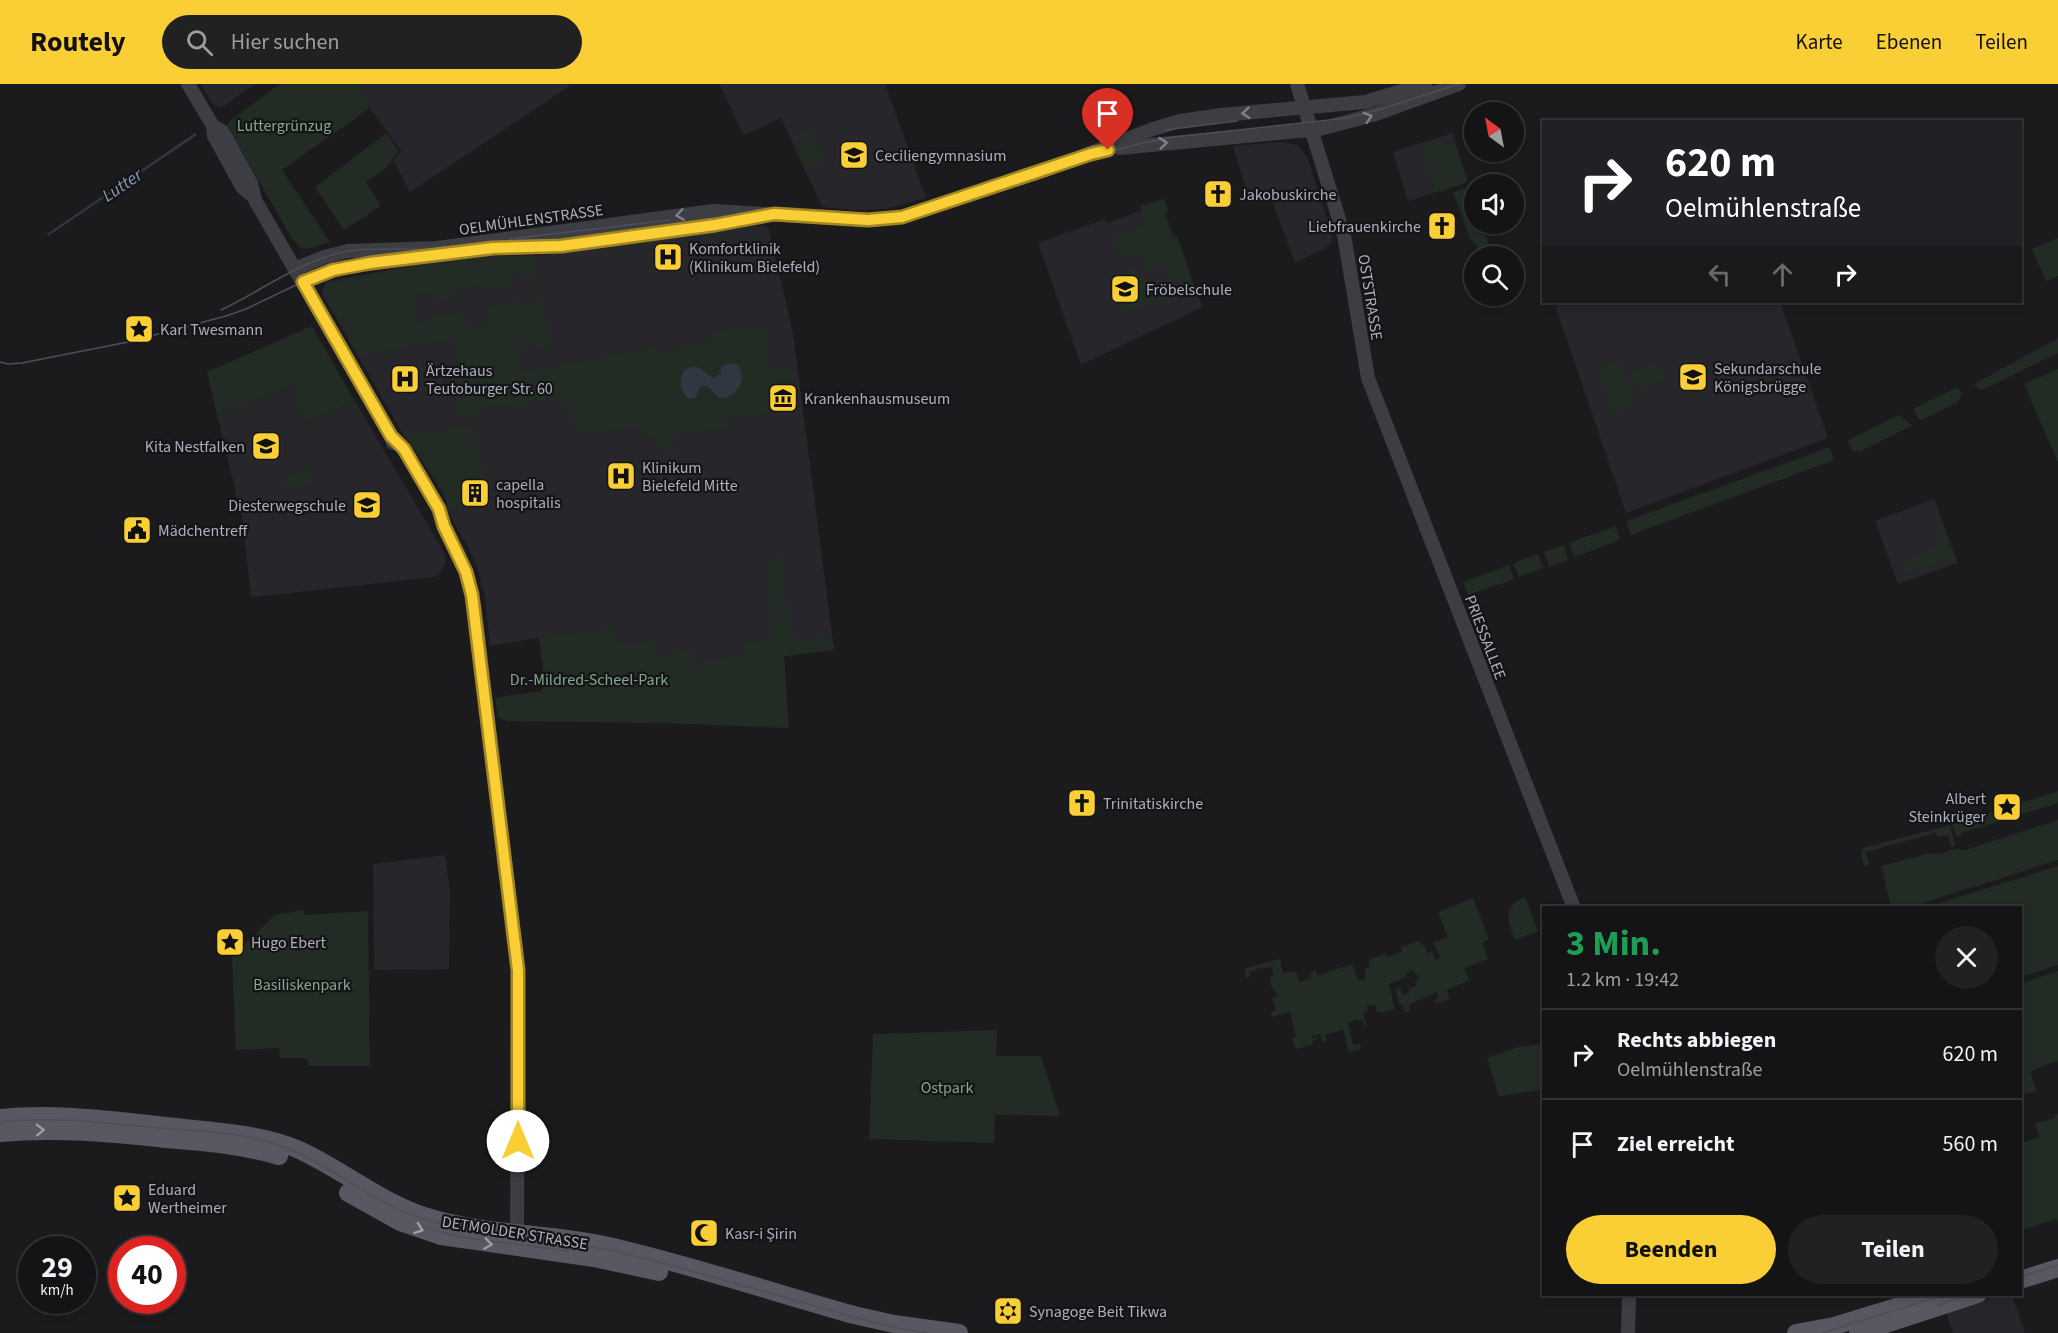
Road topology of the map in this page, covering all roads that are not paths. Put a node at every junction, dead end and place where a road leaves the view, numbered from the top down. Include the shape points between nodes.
1 (188, 84) edge
2 (1297, 84) edge
3 (1425, 84) edge
4 (1459, 84) edge
5 (1305, 108) junction
6 (1311, 130) junction
7 (1091, 154) junction
8 (299, 275) junction
9 (1368, 378) joint
10 (1573, 906) edge
11 (0, 1119) edge
12 (81, 1124) junction
13 (0, 1133) edge
14 (517, 1240) junction
15 (2058, 1257) edge
16 (2022, 1268) edge
17 (2058, 1268) edge
18 (2022, 1279) edge
19 (1629, 1296) edge
20 (1935, 1296) edge
21 (1969, 1296) edge
22 (1920, 1307) junction
23 (877, 1333) edge
24 (959, 1333) edge
25 (1628, 1333) edge
26 (1796, 1333) edge
27 (1858, 1333) edge

1 - 8 street via 213,126 225,136 251,183 253,196
2 - 5 street, OSTSTRASSE
3 - 5 street, OELMÜHLENSTRASSE via 1365,102
6 -> 4 street, OELMÜHLENSTRASSE via 1376,114
5 - 6 street, OSTSTRASSE
5 -> 7 street, OELMÜHLENSTRASSE via 1190,119
7 -> 6 street, OELMÜHLENSTRASSE via 1173,141
6 - 9 street, OSTSTRASSE via 1344,235
7 - 8 street, OELMÜHLENSTRASSE via 902,217 868,220 712,211 437,248 352,251 324,257
8 - 14 street via 391,436 404,449 439,509 466,572 475,611 518,970
9 - 10 street, PRIESSALLEE
11 - 12 main road, DETMOLDER STRASSE via 44,1116
13 -> 12 main road, DETMOLDER STRASSE
12 - 14 main road, DETMOLDER STRASSE via 261,1151 303,1165 381,1212 421,1230 460,1240
14 - 23 main road, DETMOLDER STRASSE via 632,1266
14 - 24 main road, DETMOLDER STRASSE via 551,1236 609,1246 854,1315
15 - 16 main road
17 - 18 main road
19 - 25 street
20 - 22 main road
21 - 22 main road
22 - 26 main road
22 - 27 main road

